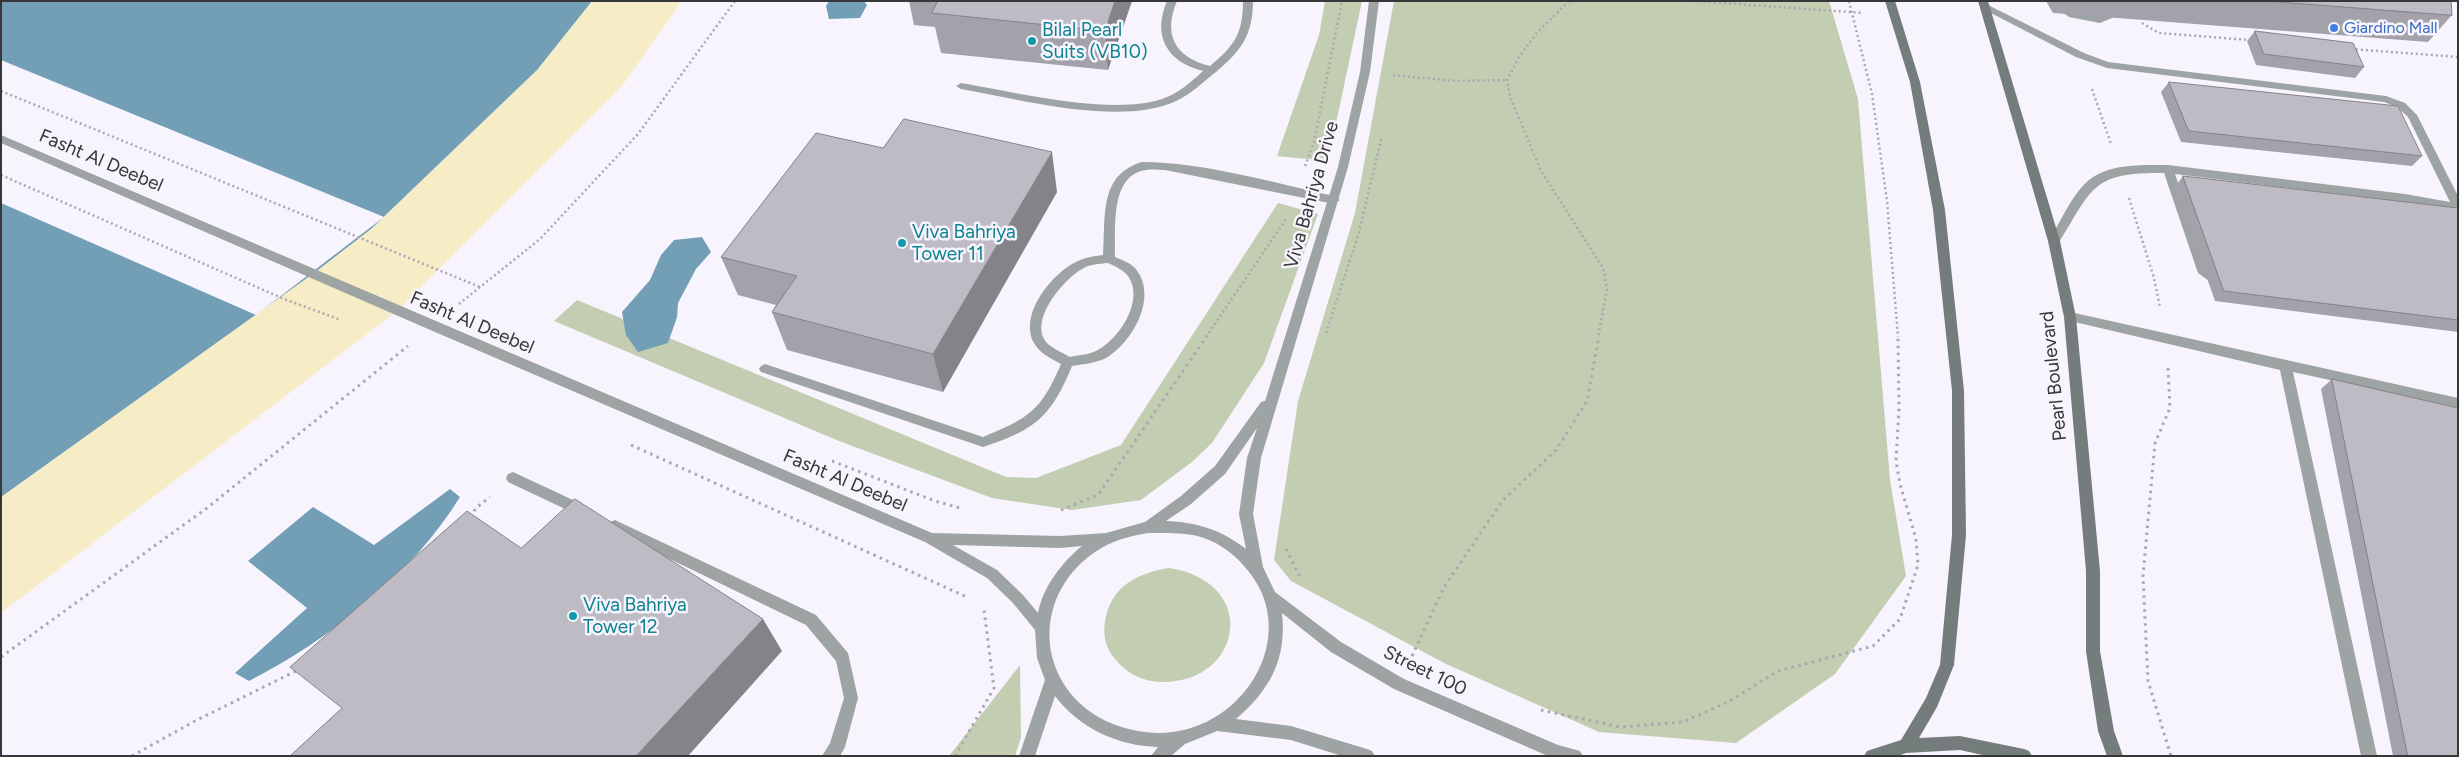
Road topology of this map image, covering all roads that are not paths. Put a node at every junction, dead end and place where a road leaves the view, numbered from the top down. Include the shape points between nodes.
1 (1172, 1) edge
2 (1248, 1) edge
3 (1374, 1) edge
4 (2052, 1) edge
5 (1985, 4) edge
6 (2122, 6) edge
7 (1892, 8) edge
8 (1211, 70) junction
9 (961, 86) dead end
10 (1, 139) edge
11 (2168, 169) junction
12 (2405, 198) junction
13 (1334, 200) junction
14 (2458, 208) edge
15 (2388, 224) edge
16 (2054, 241) junction
17 (1109, 259) junction
18 (2232, 292) edge
19 (2070, 317) junction
20 (1068, 362) junction
21 (2285, 366) junction
22 (765, 369) dead end
23 (1272, 396) junction
24 (2458, 403) edge
25 (513, 478) road end
26 (1148, 526) junction
27 (930, 538) junction
28 (1108, 538) junction
29 (1256, 567) junction
30 (1272, 597) junction
31 (1041, 627) junction
32 (1052, 682) junction
33 (1218, 724) junction
34 (1180, 738) junction
35 (1906, 746) junction
36 (830, 756) edge
37 (1027, 756) edge
38 (1159, 756) edge
39 (1367, 756) edge
40 (1575, 756) edge
41 (1872, 756) edge
42 (2024, 756) edge
43 (2115, 756) edge
44 (2369, 756) edge

1 - 8 street via 1166,11 1163,28 1171,46 1190,65
2 - 8 street via 1249,22 1235,51
3 - 13 street, Viva Bahriya Drive via 1365,72
4 - 6 street via 2072,15 2100,20
5 - 14 street via 2080,55 2106,65 2386,99 2412,115
5 - 16 main road, Pearl Boulevard
7 - 35 main road via 1915,82 1939,210 1958,391 1959,535 1947,665 1932,702
8 - 9 street via 1190,90 1163,103 1122,109
10 - 27 street, Fasht Al Deebel
11 - 12 street
11 - 16 street via 2112,173 2092,183
11 - 18 street via 2204,273
12 - 14 street
12 - 15 street via 2393,200 2386,206 2384,215
13 - 17 street via 1192,170 1142,166 1122,178 1113,192
13 - 23 street, Viva Bahriya Drive
16 - 19 main road, Pearl Boulevard
17 - 20 street via 1132,272 1140,288 1137,310 1124,332 1104,353
17 - 20 street via 1085,262 1065,275 1040,310 1034,326 1039,342
19 - 21 street
19 - 43 main road, Pearl Boulevard via 2093,571 2093,652 2106,731
20 - 22 street via 1054,397 1044,411 1025,425 983,442
21 - 24 street
21 - 44 street
23 - 26 street, Viva Bahriya Drive via 1220,470 1186,500
23 - 29 street, Viva Bahriya Drive via 1254,458 1246,514
25 - 36 street via 810,620 843,658 851,698 837,747
26 - 28 street
26 - 29 street via 1179,526 1208,534 1234,548
27 - 28 street, Fasht Al Deebel via 1060,542
27 - 31 street, Fasht Al Deebel via 996,578
28 - 31 street via 1082,553 1062,574 1048,599
29 - 30 street
30 - 33 street via 1278,632 1270,667 1250,700
30 - 40 street, Street 100 via 1336,647 1399,684 1557,752
31 - 32 street via 1041,646
32 - 34 street via 1073,709 1103,730 1140,740
32 - 37 street
33 - 34 street
33 - 39 street via 1291,733
34 - 38 street
35 - 41 main road
35 - 42 main road via 1960,743

